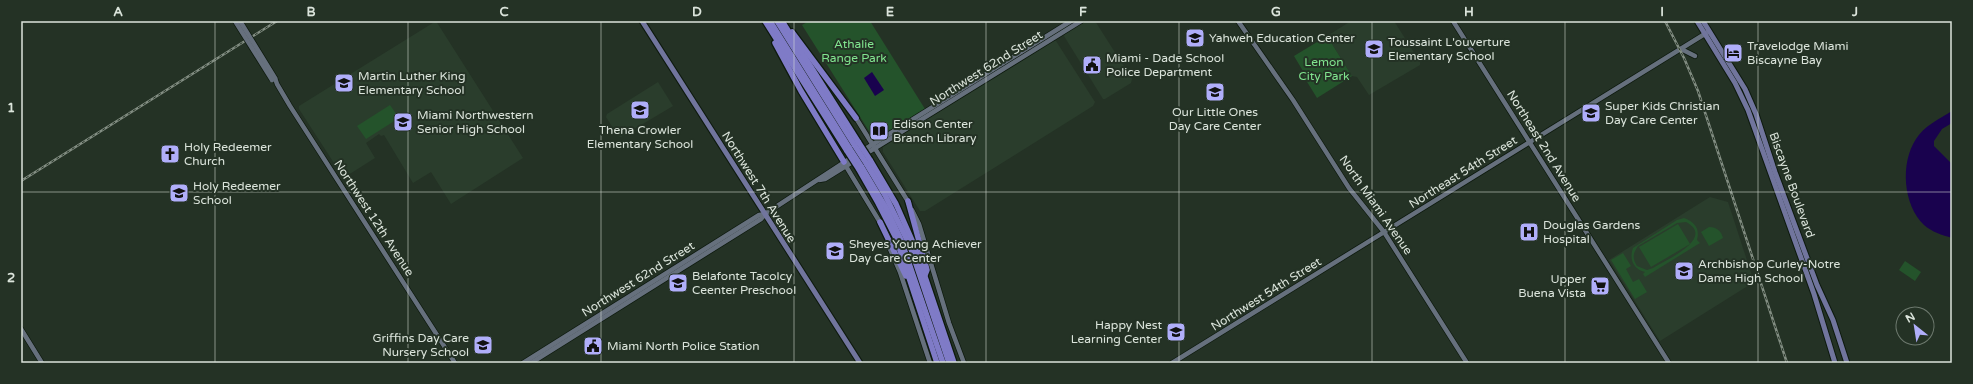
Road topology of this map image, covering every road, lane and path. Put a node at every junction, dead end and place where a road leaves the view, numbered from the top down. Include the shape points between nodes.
1 (235, 21) edge
2 (240, 21) edge
3 (642, 21) edge
4 (765, 21) edge
5 (770, 21) edge
6 (777, 21) edge
7 (782, 21) edge
8 (1071, 21) edge
9 (1081, 21) edge
10 (1238, 21) edge
11 (1453, 21) edge
12 (1697, 21) edge
13 (1703, 21) edge
14 (1707, 33) junction
15 (775, 36) junction
16 (1681, 49) junction
17 (1694, 56) dead end
18 (273, 79) junction
19 (856, 118) joint
20 (1530, 142) junction
21 (874, 146) junction
22 (853, 147) junction
23 (883, 161) junction
24 (845, 164) junction
25 (864, 164) junction
26 (853, 176) junction
27 (908, 201) junction
28 (765, 214) junction
29 (880, 222) junction
30 (1384, 232) junction
31 (1370, 241) joint
32 (925, 275) junction
33 (912, 282) junction
34 (1811, 286) junction
35 (1820, 291) junction
36 (21, 330) edge
37 (1839, 340) junction
38 (1828, 344) junction
39 (42, 363) edge
40 (455, 363) edge
41 (523, 363) edge
42 (531, 363) edge
43 (860, 363) edge
44 (930, 363) edge
45 (938, 363) edge
46 (943, 363) edge
47 (949, 363) edge
48 (954, 363) edge
49 (964, 363) edge
50 (1172, 363) edge
51 (1467, 363) edge
52 (1669, 363) edge
53 (1835, 363) edge
54 (1847, 363) edge

1 - 18 main road, Northwest 12th Avenue, bridge
2 - 18 main road, Northwest 12th Avenue, bridge
3 - 28 main road, Northwest 7th Avenue
4 - 15 highway
5 - 22 highway
6 - 22 highway
7 - 19 highway
7 - 22 highway
8 - 21 main road, Northwest 62nd Street
9 - 21 main road, Northwest 62nd Street
10 - 30 main road, North Miami Avenue via 1293,100 1349,188
11 - 20 main road, Northeast 2nd Avenue
12 - 14 main road, Biscayne Boulevard
13 - 14 main road, Biscayne Boulevard
14 - 16 main road, Northeast 54th Street
14 - 34 main road, Biscayne Boulevard via 1748,110
14 - 35 main road, Biscayne Boulevard via 1745,89
15 - 22 highway
15 - 24 highway via 775,44 782,57
16 - 17 main road
16 - 20 main road, Northeast 54th Street
18 - 40 main road, Northwest 12th Avenue
19 - 21 main road
20 - 30 main road, Northeast 54th Street
20 - 52 main road, Northeast 2nd Avenue
21 - 23 main road
21 - 24 main road, Northwest 62nd Street
22 - 25 highway, bridge
22 - 25 highway, bridge
23 - 26 main road via 875,156 870,157 852,169
23 - 27 main road
24 - 26 main road
24 - 28 main road, Northwest 62nd Street via 823,175
25 - 32 highway via 888,190 908,230
25 - 33 highway
25 - 46 highway via 901,240
25 - 47 highway via 886,195 910,246
26 - 29 main road
27 - 32 highway via 927,270
27 - 49 main road via 919,224
28 - 41 main road, Northwest 62nd Street via 759,215
28 - 42 main road, Northwest 62nd Street via 761,219
28 - 43 main road, Northwest 7th Avenue
29 - 33 highway via 907,278
29 - 44 main road via 900,272
30 - 31 main road, Northeast 54th Street
30 - 51 main road, North Miami Avenue
31 - 50 main road, Northwest 54th Street
32 - 48 highway
33 - 45 highway
34 - 35 main road
34 - 38 main road, Biscayne Boulevard
35 - 37 main road, Biscayne Boulevard
36 - 39 main road
37 - 38 main road
37 - 54 main road, Biscayne Boulevard
38 - 53 main road, Biscayne Boulevard

